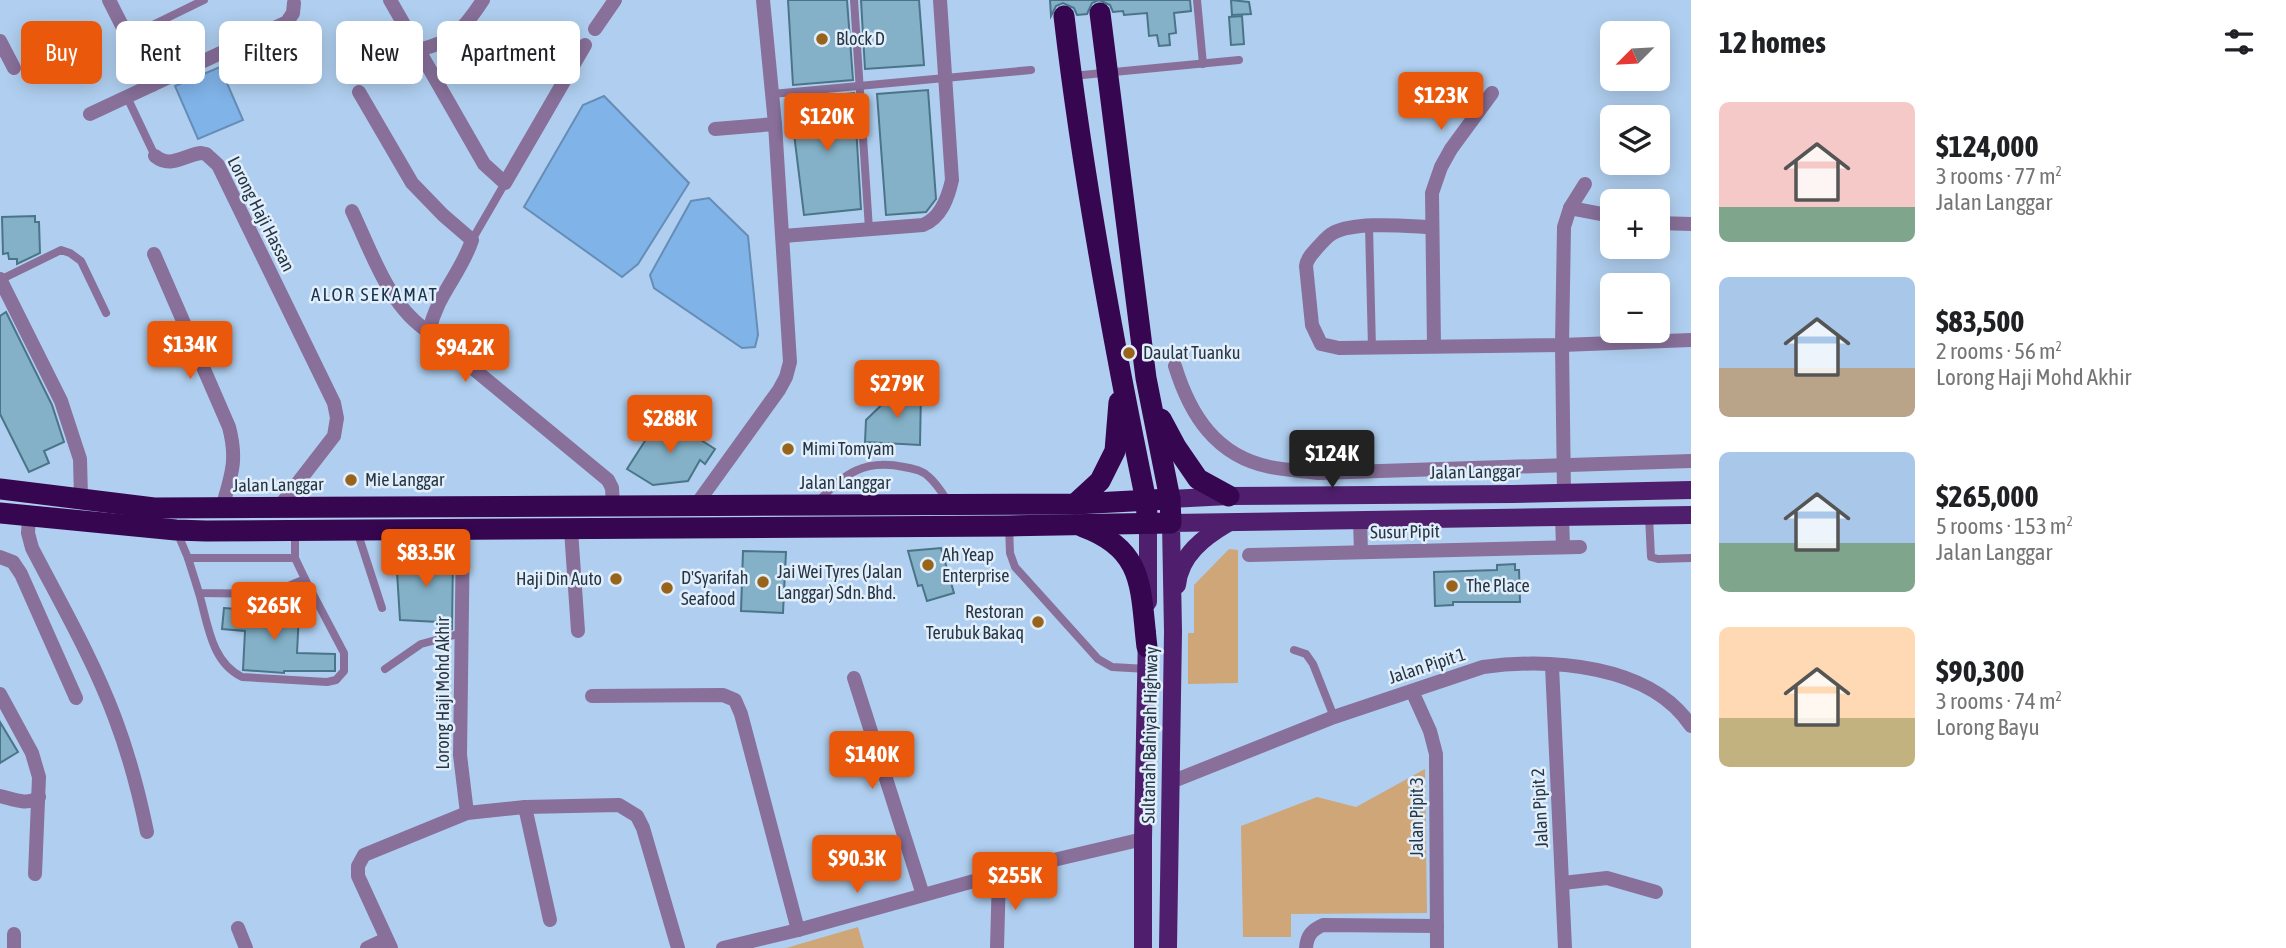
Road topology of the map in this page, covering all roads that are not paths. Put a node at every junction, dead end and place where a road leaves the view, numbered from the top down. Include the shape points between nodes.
1 (109, 0) edge
2 (204, 0) edge
3 (390, 0) edge
4 (483, 0) edge
5 (615, 0) edge
6 (764, 0) edge
7 (853, 0) edge
8 (940, 0) edge
9 (1197, 0) edge
10 (294, 1) edge
11 (1100, 13) dead end
12 (1064, 16) dead end
13 (120, 21) edge
14 (161, 21) edge
15 (402, 21) edge
16 (596, 29) dead end
17 (0, 41) edge
18 (585, 45) dead end
19 (423, 49) edge
20 (423, 59) edge
21 (1239, 60) dead end
22 (1203, 64) junction
23 (14, 68) dead end
24 (1031, 70) dead end
25 (1107, 73) junction
26 (1071, 76) junction
27 (946, 77) junction
28 (152, 85) joint
29 (860, 85) junction
30 (359, 92) dead end
31 (1492, 93) dead end
32 (772, 94) junction
33 (127, 97) junction
34 (90, 114) dead end
35 (775, 124) junction
36 (715, 129) dead end
37 (155, 156) joint
38 (505, 183) junction
39 (1585, 184) dead end
40 (1570, 208) junction
41 (352, 211) dead end
42 (1600, 214) edge
43 (1670, 223) edge
44 (1691, 224) edge
45 (1369, 226) junction
46 (1432, 227) junction
47 (869, 229) junction
48 (783, 236) junction
49 (472, 240) junction
50 (154, 254) dead end
51 (0, 280) edge
52 (106, 313) dead end
53 (429, 332) junction
54 (1691, 340) edge
55 (1562, 345) junction
56 (1434, 346) junction
57 (1372, 348) junction
58 (1175, 366) dead end
59 (1146, 378) junction
60 (1121, 380) junction
61 (1691, 461) edge
62 (1568, 482) junction
63 (0, 489) edge
64 (1691, 490) edge
65 (1230, 496) junction
66 (89, 499) junction
67 (1170, 499) junction
68 (1146, 501) junction
69 (1075, 504) junction
70 (696, 505) junction
71 (951, 505) junction
72 (612, 506) junction
73 (815, 506) junction
74 (279, 507) junction
75 (222, 508) junction
76 (0, 513) edge
77 (1691, 515) edge
78 (1562, 516) junction
79 (1581, 516) junction
80 (1649, 516) junction
81 (29, 517) junction
82 (1360, 520) junction
83 (1231, 521) junction
84 (94, 522) junction
85 (1171, 523) junction
86 (1148, 524) junction
87 (1009, 526) junction
88 (1078, 526) junction
89 (176, 530) junction
90 (463, 530) junction
91 (571, 530) junction
92 (295, 531) junction
93 (357, 531) junction
94 (1563, 547) junction
95 (1580, 547) dead end
96 (1361, 552) junction
97 (1248, 555) dead end
98 (0, 557) edge
99 (188, 558) junction
100 (295, 558) junction
101 (1691, 558) edge
102 (306, 579) junction
103 (199, 593) junction
104 (382, 608) dead end
105 (578, 631) dead end
106 (1173, 632) junction
107 (462, 633) junction
108 (1147, 647) junction
109 (1294, 650) dead end
110 (1552, 666) junction
111 (385, 669) dead end
112 (1147, 669) junction
113 (854, 678) dead end
114 (1412, 691) junction
115 (0, 694) edge
116 (592, 696) dead end
117 (76, 698) dead end
118 (1335, 717) junction
119 (1691, 726) edge
120 (1171, 790) junction
121 (0, 796) edge
122 (39, 797) junction
123 (525, 807) junction
124 (467, 813) junction
125 (147, 832) dead end
126 (1143, 839) junction
127 (35, 874) dead end
128 (999, 874) junction
129 (1169, 882) junction
130 (1563, 883) junction
131 (1656, 892) dead end
132 (923, 895) junction
133 (550, 920) dead end
134 (1437, 926) junction
135 (237, 928) dead end
136 (798, 930) junction
137 (388, 943) edge
138 (246, 948) edge
139 (367, 948) edge
140 (678, 948) edge
141 (723, 948) edge
142 (997, 948) edge
143 (1143, 948) edge
144 (1168, 948) edge
145 (1307, 948) edge
146 (1437, 948) edge
147 (1565, 948) edge

1 - 13 street
2 - 14 lane
3 - 15 street
4 - 19 street via 458,32
5 - 16 street
6 - 32 street
7 - 29 lane
8 - 27 street
9 - 22 lane
10 - 28 street via 286,22
11 - 25 highway
12 - 26 highway
17 - 23 street
18 - 38 street
20 - 38 street via 484,164
21 - 22 lane
22 - 25 lane
24 - 27 lane
25 - 26 lane
25 - 59 highway
26 - 60 highway
27 - 29 lane
27 - 47 street via 952,180 946,202 923,225
28 - 33 street
29 - 32 lane
29 - 47 lane
30 - 49 street via 412,183
31 - 46 street via 1441,167 1432,193
32 - 35 street
33 - 34 street
33 - 37 lane, Lorong Haji Hassan
35 - 36 street
35 - 48 street
37 - 74 street, Lorong Haji Hassan via 170,162 201,153 218,166 334,403 334,436
38 - 49 lane
39 - 40 street
40 - 42 street
40 - 55 street via 1564,227
41 - 53 street via 399,303
43 - 44 street
45 - 46 street
45 - 57 lane
45 - 57 street via 1332,233 1306,266 1312,325 1321,344
46 - 56 street
47 - 48 street
48 - 70 street via 790,362 786,377
49 - 53 street via 438,303
50 - 75 street via 229,427 234,463
51 - 52 lane via 61,250 82,261
51 - 66 street via 61,401
53 - 72 street via 608,480
54 - 55 street
55 - 56 street
55 - 62 street
56 - 57 street
58 - 62 street via 1201,424 1221,446 1268,467
59 - 65 highway via 1165,426 1198,480
59 - 67 highway
60 - 68 highway
60 - 69 highway via 1115,451 1100,481
61 - 62 street
62 - 64 main road, Jalan Langgar
62 - 65 main road, Jalan Langgar
62 - 79 main road via 1569,507
63 - 66 highway, Jalan Langgar
65 - 67 main road, Jalan Langgar
66 - 75 highway, Jalan Langgar via 153,508
66 - 84 highway via 86,512
67 - 68 highway, Jalan Langgar
67 - 85 highway
68 - 69 highway, Jalan Langgar
68 - 86 highway
69 - 71 highway, Jalan Langgar
70 - 72 highway, Jalan Langgar
70 - 73 highway, Jalan Langgar
71 - 73 highway, Jalan Langgar
71 - 73 lane via 925,474 892,464 866,465 853,471
72 - 74 highway, Jalan Langgar
74 - 75 highway, Jalan Langgar
76 - 81 highway
77 - 80 main road
78 - 79 main road
78 - 82 main road
78 - 94 street
79 - 80 main road
80 - 101 lane via 1651,557
81 - 84 highway
81 - 125 street via 32,548 115,716
82 - 83 main road
82 - 96 street
83 - 85 main road
83 - 106 main road via 1204,537 1181,567
84 - 89 highway
85 - 86 highway
85 - 106 main road, Sultanah Bahiyah Highway
86 - 88 highway
86 - 108 main road, Sultanah Bahiyah Highway
87 - 88 highway
87 - 91 highway
87 - 112 lane via 1015,567 1098,659 1112,667
88 - 108 highway via 1117,545 1132,562 1139,581
89 - 92 highway
89 - 99 lane
90 - 91 highway
90 - 93 highway
90 - 107 street, Lorong Haji Mohd Akhir
91 - 105 street
92 - 93 highway
92 - 100 lane
93 - 104 lane
94 - 95 street, Susur Pipit
94 - 96 street, Susur Pipit
96 - 97 street, Susur Pipit
98 - 117 street via 13,562 21,574
99 - 100 lane
99 - 103 lane
100 - 102 lane
102 - 103 lane via 270,594
102 - 103 lane via 344,653 344,671 337,680 234,673 216,650
106 - 120 main road, Sultanah Bahiyah Highway
107 - 111 lane via 421,644
107 - 124 street, Lorong Haji Mohd Akhir via 460,755
108 - 112 main road, Sultanah Bahiyah Highway
109 - 118 lane via 1306,654 1313,664
110 - 114 street, Jalan Pipit 1 via 1483,667
110 - 119 street, Jalan Pipit 1 via 1628,677 1675,705
110 - 130 street, Jalan Pipit 2
112 - 126 main road, Sultanah Bahiyah Highway
113 - 132 street
114 - 118 street, Jalan Pipit 1
114 - 134 street, Jalan Pipit 3 via 1436,754
115 - 122 street via 36,765
116 - 136 street via 723,695 735,700
118 - 120 street, Jalan Pipit 1
120 - 126 main road via 1158,822
120 - 129 main road, Sultanah Bahiyah Highway
121 - 122 street via 26,802
122 - 127 street
123 - 124 street
123 - 133 street
123 - 140 street via 619,805 637,816
124 - 137 street via 363,855 358,876
126 - 128 street
126 - 129 main road
126 - 143 main road, Sultanah Bahiyah Highway
128 - 132 street
128 - 142 street
129 - 144 main road, Sultanah Bahiyah Highway
130 - 131 street via 1607,878
130 - 147 street, Jalan Pipit 2
132 - 136 street
134 - 145 street via 1323,925 1307,938
134 - 146 street, Jalan Pipit 3
135 - 138 street
136 - 141 street
137 - 139 street

